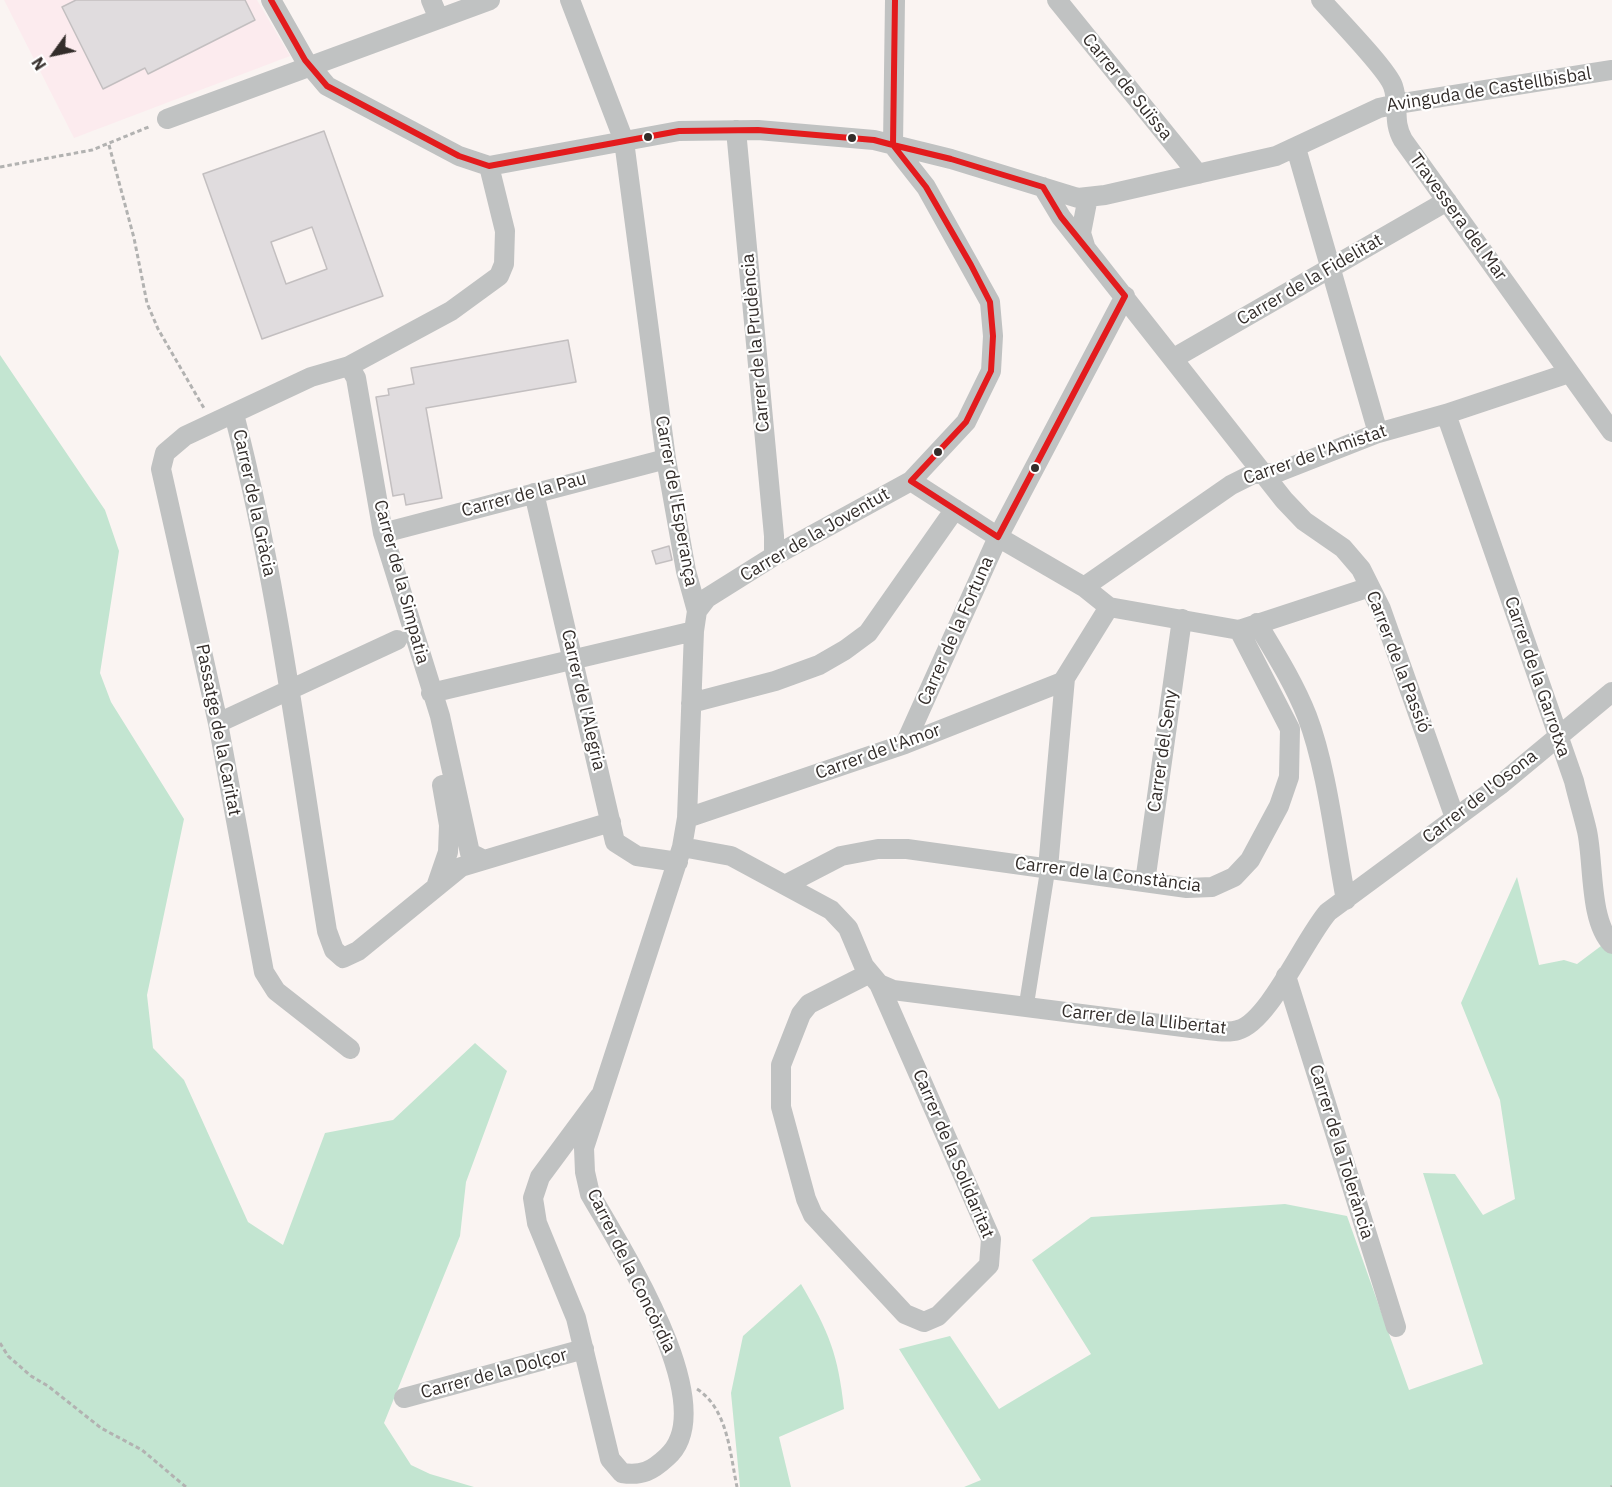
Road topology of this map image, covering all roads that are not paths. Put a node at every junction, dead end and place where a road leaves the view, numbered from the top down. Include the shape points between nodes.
1 (271, 0) edge
2 (431, 0) edge
3 (490, 0) edge
4 (570, 0) edge
5 (895, 0) edge
6 (1057, 0) edge
7 (1321, 0) edge
8 (440, 19) junction
9 (312, 67) junction
10 (1612, 70) edge
11 (1397, 104) junction
12 (167, 119) road end
13 (736, 130) junction
14 (624, 141) junction
15 (893, 145) junction
16 (1296, 148) junction
17 (489, 166) junction
18 (1198, 174) junction
19 (1043, 187) junction
20 (1088, 197) junction
21 (1447, 201) junction
22 (1085, 246) junction
23 (1331, 269) junction
24 (1125, 296) junction
25 (1174, 358) junction
26 (349, 366) junction
27 (1569, 372) junction
28 (234, 414) junction
29 (1446, 414) junction
30 (1378, 432) junction
31 (1612, 432) edge
32 (666, 459) junction
33 (1265, 473) junction
34 (911, 481) junction
35 (534, 493) junction
36 (955, 509) junction
37 (383, 533) junction
38 (998, 537) junction
39 (774, 556) junction
40 (1084, 587) junction
41 (1370, 587) junction
42 (1109, 607) junction
43 (697, 611) junction
44 (1182, 619) junction
45 (1248, 627) junction
46 (694, 631) junction
47 (397, 640) dead end
48 (573, 658) junction
49 (1065, 678) junction
50 (291, 690) junction
51 (1612, 692) edge
52 (431, 693) junction
53 (691, 703) junction
54 (218, 723) junction
55 (1557, 737) junction
56 (905, 744) junction
57 (687, 818) junction
58 (1455, 818) junction
59 (611, 822) junction
60 (680, 855) junction
61 (484, 860) junction
62 (1048, 868) junction
63 (1144, 882) junction
64 (437, 884) junction
65 (785, 885) junction
66 (1346, 900) junction
67 (1612, 944) edge
68 (1286, 976) junction
69 (874, 979) junction
70 (1026, 1007) junction
71 (350, 1050) dead end
72 (600, 1096) junction
73 (1396, 1327) dead end
74 (584, 1349) junction
75 (404, 1398) dead end

1 - 9 street, Avinguda de Castellbisbal
2 - 8 street
3 - 8 street
4 - 14 street, Carrer de l'Esperança
5 - 15 street
6 - 18 street, Carrer de Suïssa
7 - 11 street, Travessera del Mar via 1393,84
8 - 9 street
9 - 12 street
9 - 17 street, Avinguda de Castellbisbal via 327,86 459,156
10 - 11 street, Avinguda de Castellbisbal
11 - 16 street, Avinguda de Castellbisbal via 1379,108
11 - 21 street, Travessera del Mar via 1395,127
13 - 14 street, Avinguda de Castellbisbal via 679,131
13 - 15 street, Avinguda de Castellbisbal via 874,140
13 - 39 street, Carrer de la Prudència
14 - 17 street, Avinguda de Castellbisbal
14 - 32 street, Carrer de l'Esperança
15 - 19 street, Avinguda de Castellbisbal
15 - 34 street, Carrer de la Joventut via 926,187 990,302 993,336 991,371 966,422
16 - 18 street, Avinguda de Castellbisbal
16 - 23 street
17 - 26 street, Carrer de la Gràcia via 505,231 504,264 499,276 451,311
18 - 20 street, Avinguda de Castellbisbal
19 - 20 street, Avinguda de Castellbisbal via 1078,198
19 - 22 street, Carrer de la Passió
20 - 22 street via 1081,233
21 - 23 street, Carrer de la Fidelitat
21 - 27 street, Travessera del Mar
22 - 24 street, Carrer de la Passió
23 - 25 street, Carrer de la Fidelitat
23 - 30 street
24 - 25 street, Carrer de la Passió
24 - 38 street, Carrer de la Fortuna
25 - 33 street, Carrer de la Passió
26 - 28 street, Carrer de la Gràcia via 311,377
26 - 37 street, Carrer de la Simpatia via 356,378
27 - 29 street, Carrer de l'Amistat
27 - 31 street, Travessera del Mar
28 - 50 street, Carrer de la Gràcia via 255,496
28 - 54 street, Passatge de la Caritat via 185,436 165,453 161,469
29 - 30 street, Carrer de l'Amistat
29 - 55 street, Carrer de la Garrotxa
30 - 33 street, Carrer de l'Amistat via 1276,473
32 - 35 street, Carrer de la Pau
32 - 43 street, Carrer de l'Esperança
33 - 40 street, Carrer de l'Amistat via 1252,474 1232,485
33 - 41 street, Carrer de la Passió via 1304,521 1343,548
34 - 36 street
34 - 39 street, Carrer de la Joventut
35 - 37 street, Carrer de la Pau
35 - 48 street, Carrer de l'Alegria
36 - 38 street
36 - 53 street via 868,633 845,650 819,665 775,681
37 - 52 street, Carrer de la Simpatia
38 - 40 street
38 - 56 street, Carrer de la Fortuna
39 - 43 street, Carrer de la Joventut via 707,598
40 - 42 street
41 - 45 street
41 - 58 street, Carrer de la Passió
42 - 44 street
42 - 49 street
43 - 46 street, Carrer de l'Esperança
44 - 45 street
44 - 63 street, Carrer del Seny
45 - 63 street, Carrer de la Constància via 1290,729 1289,777 1279,806 1250,860 1234,878 1212,887
45 - 66 street via 1288,675 1307,716 1318,753
46 - 48 street
46 - 53 street, Carrer de l'Esperança
47 - 50 street
48 - 52 street
48 - 59 street, Carrer de l'Alegria
49 - 56 street, Carrer de l'Amor
49 - 62 street
50 - 54 street
50 - 64 street, Carrer de la Gràcia via 327,931 334,950 343,958 358,951
51 - 55 street, Carrer de l'Osona
52 - 61 street, Carrer de la Simpatia via 449,751 470,853
52 - 64 street, Carrer de la Simpatia via 431,727 449,825 448,852
53 - 57 street, Carrer de l'Esperança
54 - 71 street, Passatge de la Caritat via 264,972 276,991
55 - 58 street, Carrer de l'Osona
55 - 67 street, Carrer de la Garrotxa via 1587,832 1602,932
56 - 57 street, Carrer de l'Amor
57 - 60 street, Carrer de l'Esperança
58 - 66 street, Carrer de l'Osona
59 - 60 street, Carrer de l'Alegria via 615,842 624,850 637,856
59 - 61 street
60 - 65 street, Carrer de l'Alegria via 731,856
60 - 72 street, Carrer de la Concòrdia
61 - 64 street via 461,867
62 - 63 street, Carrer de la Constància
62 - 65 street, Carrer de la Constància via 907,849 878,849 841,856
62 - 70 street
65 - 69 street, Carrer de la Solidaritat via 831,910 848,928 864,966
66 - 68 street, Carrer de la Llibertat via 1314,927
68 - 70 street, Carrer de la Llibertat via 1271,1001 1254,1020 1238,1030 1191,1028
68 - 73 street, Carrer de la Tolerància
69 - 69 street, Carrer de la Solidaritat via 991,1239 989,1265 938,1316 924,1322 905,1314 813,1215 781,1107 781,1065 801,1014 809,1004
69 - 70 street, Carrer de la Llibertat via 893,990
72 - 74 street via 540,1177 533,1198 537,1223 576,1318
72 - 74 street, Carrer de la Concòrdia via 584,1148 590,1194 670,1344 683,1396 684,1430 672,1453 655,1468 639,1476 622,1473 610,1459
74 - 75 street, Carrer de la Dolçor

